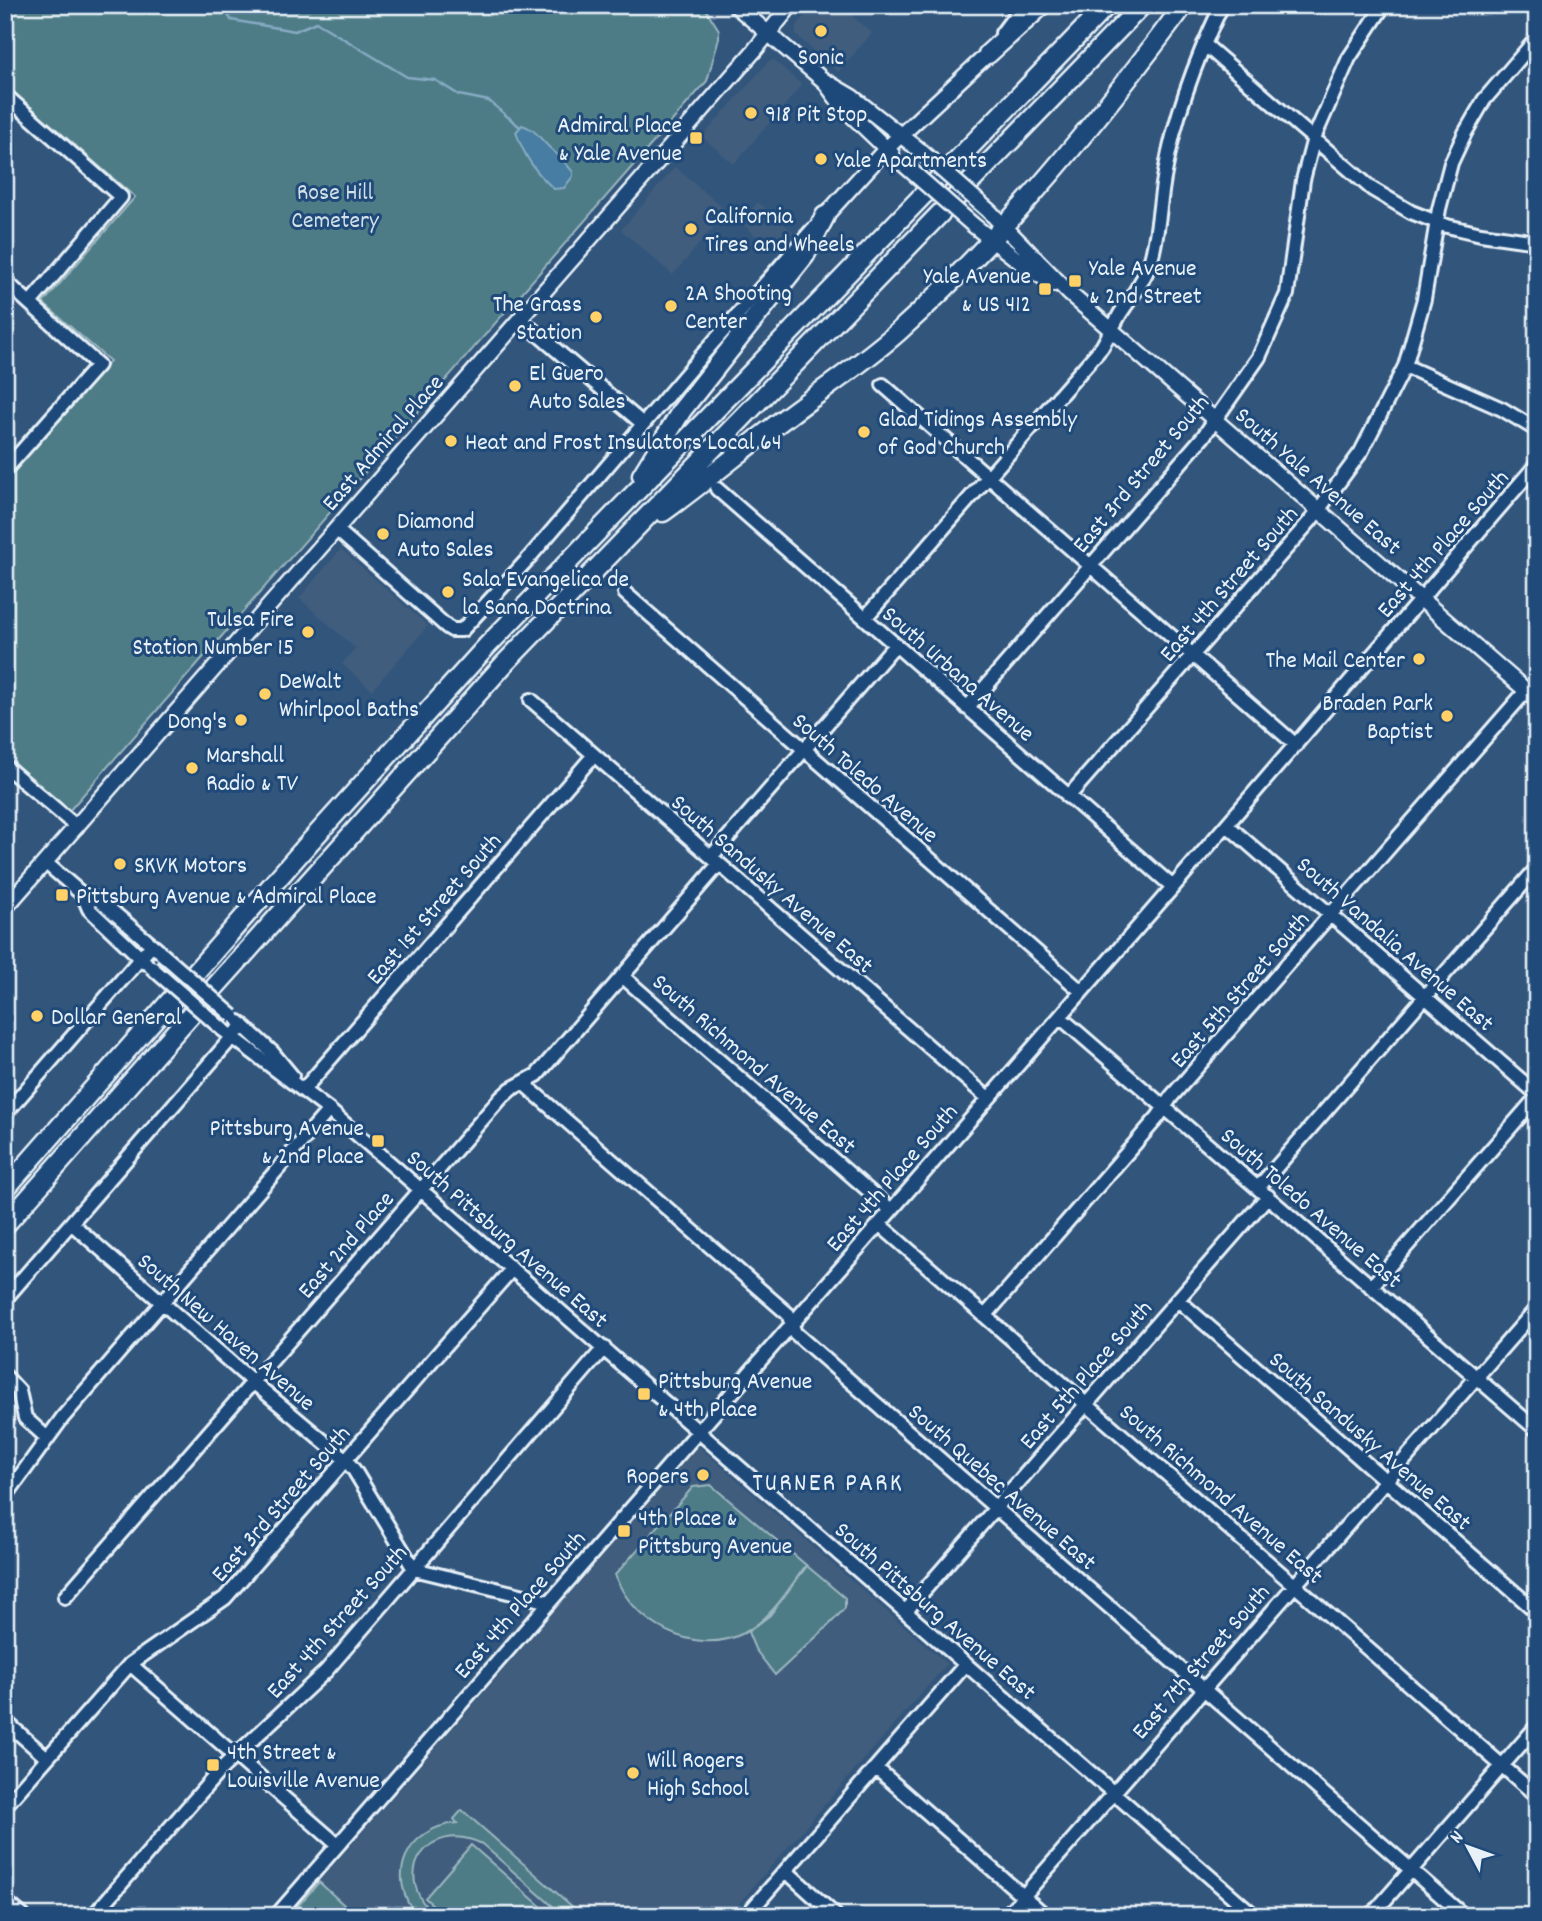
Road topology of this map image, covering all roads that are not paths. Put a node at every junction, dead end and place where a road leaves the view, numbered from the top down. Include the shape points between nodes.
1 (735, 5) edge
2 (791, 5) edge
3 (1023, 5) edge
4 (1042, 5) edge
5 (1107, 5) edge
6 (1142, 5) edge
7 (1184, 5) edge
8 (1222, 5) edge
9 (1384, 5) edge
10 (768, 34) junction
11 (1537, 38) edge
12 (1204, 44) junction
13 (988, 54) junction
14 (823, 80) junction
15 (5, 95) edge
16 (901, 135) junction
17 (1314, 138) junction
18 (886, 149) junction
19 (825, 216) junction
20 (1436, 223) junction
21 (1004, 225) junction
22 (990, 240) junction
23 (1537, 242) edge
24 (5, 281) edge
25 (1070, 294) junction
26 (30, 303) junction
27 (520, 319) junction
28 (1111, 331) junction
29 (1405, 366) junction
30 (883, 386) dead end
31 (1214, 420) junction
32 (643, 425) junction
33 (1537, 430) edge
34 (1537, 464) edge
35 (6, 468) edge
36 (989, 477) junction
37 (717, 489) dead end
38 (622, 506) junction
39 (1318, 509) junction
40 (336, 529) junction
41 (628, 536) junction
42 (1091, 566) junction
43 (625, 593) dead end
44 (1421, 600) junction
45 (865, 618) junction
46 (895, 645) junction
47 (1193, 656) junction
48 (1531, 696) edge
49 (531, 700) dead end
50 (967, 708) junction
51 (1296, 745) junction
52 (803, 750) junction
53 (594, 755) junction
54 (5, 766) edge
55 (1068, 797) junction
56 (1227, 825) junction
57 (77, 827) junction
58 (715, 860) junction
59 (46, 863) junction
60 (1537, 868) edge
61 (1173, 887) junction
62 (83, 895) junction
63 (5, 908) edge
64 (1331, 915) junction
65 (152, 945) junction
66 (146, 963) junction
67 (622, 976) junction
68 (1081, 992) junction
69 (1425, 996) junction
70 (1060, 1017) junction
71 (243, 1025) junction
72 (232, 1038) junction
73 (523, 1083) junction
74 (304, 1089) junction
75 (1537, 1096) edge
76 (988, 1098) junction
77 (1165, 1107) junction
78 (329, 1110) junction
79 (5, 1114) edge
80 (5, 1189) edge
81 (421, 1191) junction
82 (1263, 1192) junction
83 (891, 1210) junction
84 (71, 1223) junction
85 (879, 1224) junction
86 (5, 1225) edge
87 (512, 1269) junction
88 (1371, 1287) junction
89 (5, 1298) edge
90 (1178, 1300) junction
91 (162, 1303) junction
92 (1537, 1308) edge
93 (985, 1316) junction
94 (792, 1324) junction
95 (604, 1348) junction
96 (5, 1376) edge
97 (1476, 1378) junction
98 (253, 1382) junction
99 (1087, 1404) junction
100 (698, 1430) junction
101 (1537, 1430) edge
102 (46, 1437) junction
103 (346, 1461) junction
104 (1385, 1480) junction
105 (5, 1497) edge
106 (996, 1509) junction
107 (414, 1569) junction
108 (1295, 1585) junction
109 (65, 1597) dead end
110 (549, 1602) junction
111 (906, 1611) junction
112 (1537, 1612) edge
113 (130, 1664) junction
114 (967, 1664) junction
115 (1204, 1689) junction
116 (5, 1721) edge
117 (1537, 1726) edge
118 (236, 1755) junction
119 (47, 1758) junction
120 (1502, 1765) junction
121 (877, 1768) junction
122 (1113, 1792) junction
123 (1537, 1796) edge
124 (5, 1806) edge
125 (338, 1845) junction
126 (1411, 1870) junction
127 (786, 1871) junction
128 (1024, 1896) junction
129 (5, 1901) edge
130 (23, 1916) edge
131 (93, 1916) edge
132 (276, 1916) edge
133 (746, 1916) edge
134 (836, 1916) edge
135 (1006, 1916) edge
136 (1046, 1916) edge
137 (1255, 1916) edge
138 (1371, 1916) edge
139 (1464, 1916) edge

1 - 10 main road, South Yale Avenue East
2 - 10 main road, East Admiral Place
3 - 13 street
4 - 13 highway
5 - 38 highway
6 - 41 highway
7 - 21 highway
8 - 12 street
9 - 17 street, East 3rd Street South via 1349,58
10 - 14 main road, South Yale Avenue East
10 - 27 main road, East Admiral Place
11 - 20 street, East 4th Street South via 1484,100 1465,133 1451,163
12 - 17 street
12 - 28 street via 1177,117 1149,264 1140,287
13 - 16 main road
14 - 16 main road, South Yale Avenue East
14 - 18 main road, South Yale Avenue East
15 - 26 street via 121,197
16 - 18 main road
16 - 21 main road, South Yale Avenue East, bridge
17 - 20 street via 1372,189
17 - 31 street, East 3rd Street South via 1303,180 1287,294 1259,357
18 - 19 main road
18 - 22 main road, South Yale Avenue East, bridge
19 - 32 street
19 - 38 highway via 805,255 682,410
20 - 23 street
20 - 29 street, East 4th Street South via 1424,299
21 - 22 highway
21 - 25 main road, South Yale Avenue East
22 - 25 main road, South Yale Avenue East
22 - 41 highway via 897,333
24 - 26 street
25 - 28 main road, South Yale Avenue East
26 - 35 street via 98,365
27 - 32 street
27 - 40 main road, East Admiral Place
28 - 31 main road, South Yale Avenue East
28 - 36 street
29 - 33 street via 1502,409
29 - 39 street, East 4th Street South via 1362,453
30 - 36 street
31 - 39 main road, South Yale Avenue East
31 - 42 street, East 3rd Street South
32 - 40 street via 463,630 447,627
34 - 44 street, East 4th Place South
36 - 42 street
36 - 45 street
37 - 45 street, South Urbana Avenue
38 - 80 highway via 388,754
39 - 44 main road, South Yale Avenue East
39 - 47 street, East 4th Street South
40 - 57 main road, East Admiral Place
41 - 86 highway via 416,761
42 - 47 street
42 - 50 street, East 3rd Street South
43 - 52 street, South Toledo Avenue
44 - 48 main road, South Yale Avenue East
44 - 51 street, East 4th Place South
45 - 46 street, South Urbana Avenue
46 - 50 street, South Urbana Avenue
46 - 52 street, East 2nd Place
47 - 51 street
47 - 55 street, East 4th Street South
48 - 64 street, East 5th Street South
49 - 53 street, South Sandusky Avenue East
50 - 55 street, South Urbana Avenue
51 - 56 street, East 4th Place South
52 - 58 street, East 2nd Place
52 - 68 street, South Toledo Avenue
53 - 58 street, South Sandusky Avenue East
53 - 74 street, East 1st Street South
54 - 57 street
55 - 61 street, South Urbana Avenue
56 - 61 street, East 4th Place South
56 - 64 street, South Vandalia Avenue East
57 - 59 main road, East Admiral Place
58 - 67 street, East 2nd Place
58 - 76 street, South Sandusky Avenue East
59 - 62 street, South Pittsburg Avenue East
59 - 63 main road, East Admiral Place
60 - 69 street, East 5th Place South
61 - 68 street, East 4th Place South
62 - 65 street, South Pittsburg Avenue East via 99,900
62 - 66 street, South Pittsburg Avenue East via 89,909
64 - 69 street, South Vandalia Avenue East
64 - 77 street, East 5th Street South
65 - 66 street
65 - 71 street, South Pittsburg Avenue East, bridge
66 - 72 street, South Pittsburg Avenue East, bridge
66 - 79 street
67 - 73 street, East 2nd Place via 537,1075
67 - 83 street, South Richmond Avenue East
68 - 70 street, East 4th Place South
69 - 75 street, South Vandalia Avenue East
69 - 82 street, East 5th Place South
70 - 76 street, East 4th Place South
70 - 77 street, South Toledo Avenue East
71 - 72 street
71 - 74 street, South Pittsburg Avenue East
72 - 74 street, South Pittsburg Avenue East
72 - 84 street
73 - 81 street, East 2nd Place via 501,1098
73 - 94 street, South Quebec Avenue East via 788,1314
74 - 78 street, South Pittsburg Avenue East
75 - 88 street
76 - 83 street, East 4th Place South
77 - 82 street, South Toledo Avenue East
77 - 93 street, East 5th Street South
78 - 81 street, South Pittsburg Avenue East
78 - 91 street
81 - 87 street, South Pittsburg Avenue East
81 - 98 street, East 2nd Place
82 - 88 street, South Toledo Avenue East
82 - 90 street, East 5th Place South
83 - 85 street, East 4th Place South
84 - 89 street
84 - 91 street, South New Haven Avenue
85 - 93 street, South Richmond Avenue East
85 - 94 street, East 4th Place South
87 - 95 street, South Pittsburg Avenue East
87 - 103 street, East 3rd Street South
88 - 97 street, South Toledo Avenue East
90 - 99 street, East 5th Place South
90 - 104 street, South Sandusky Avenue East
91 - 98 street, South New Haven Avenue
91 - 102 street
92 - 97 street, East 7th Street South
93 - 99 street, South Richmond Avenue East
94 - 100 street, East 4th Place South
94 - 106 street, South Quebec Avenue East via 798,1335
95 - 100 street, South Pittsburg Avenue East
95 - 107 street, East 4th Street South
96 - 102 street via 19,1391 25,1419
97 - 101 street, South Toledo Avenue East
97 - 104 street, East 7th Street South
98 - 103 street, South New Haven Avenue
98 - 109 street, East 2nd Place
99 - 106 street, East 5th Place South
99 - 108 street, South Richmond Avenue East
100 - 110 street, East 4th Place South
100 - 111 street, South Pittsburg Avenue East
102 - 105 street
103 - 107 street, South New Haven Avenue
103 - 113 street, East 3rd Street South via 225,1598
104 - 108 street, East 7th Street South
104 - 112 street, South Sandusky Avenue East
106 - 111 street, East 5th Place South
106 - 115 street, South Quebec Avenue East
107 - 110 street
107 - 118 street, East 4th Street South via 310,1688
108 - 115 street, East 7th Street South
108 - 120 street, South Richmond Avenue East
110 - 125 street, East 4th Place South
111 - 114 street, South Pittsburg Avenue East
113 - 118 street
113 - 119 street, East 3rd Street South
114 - 121 street
114 - 122 street, South Pittsburg Avenue East
115 - 122 street, East 7th Street South
115 - 126 street, South Quebec Avenue East
116 - 119 street
117 - 120 street
118 - 125 street
118 - 131 street, East 4th Street South
119 - 124 street, East 3rd Street South
120 - 123 street, South Richmond Avenue East
120 - 126 street
121 - 127 street
121 - 128 street
122 - 128 street, East 7th Street South
122 - 137 street, South Pittsburg Avenue East
125 - 132 street, East 4th Place South
126 - 138 street
126 - 139 street, South Quebec Avenue East
127 - 133 street
127 - 134 street
128 - 135 street, East 7th Street South
128 - 136 street
129 - 130 street

